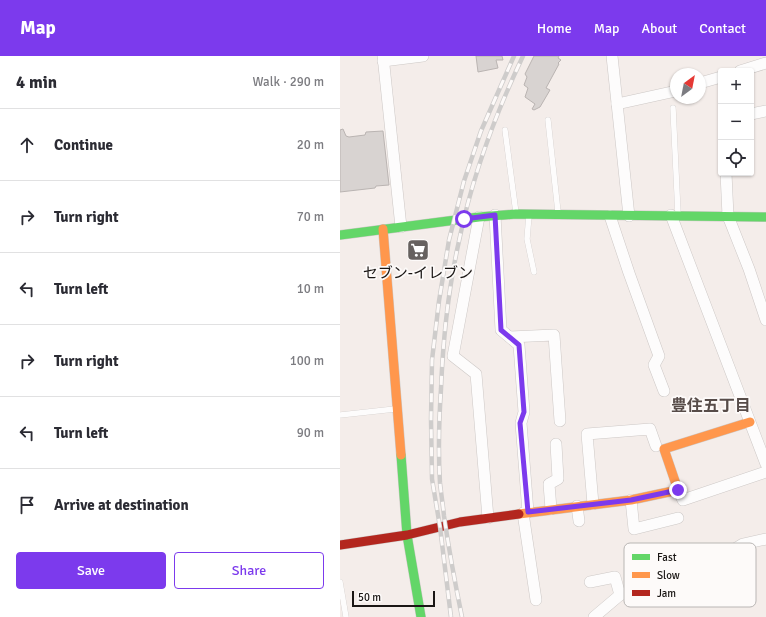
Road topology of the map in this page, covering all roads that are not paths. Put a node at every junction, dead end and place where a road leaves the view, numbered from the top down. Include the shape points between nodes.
1 (423, 56) edge
2 (612, 56) edge
3 (383, 58) edge
4 (766, 63) edge
5 (750, 68) edge
6 (718, 78) edge
7 (706, 81) edge
8 (670, 92) edge
9 (617, 104) junction
10 (673, 108) dead end
11 (766, 112) edge
12 (754, 114) edge
13 (548, 120) dead end
14 (505, 130) dead end
15 (726, 176) edge
16 (516, 214) junction
17 (529, 214) junction
18 (495, 215) junction
19 (558, 215) junction
20 (675, 215) junction
21 (479, 216) junction
22 (610, 216) junction
23 (629, 216) junction
24 (728, 216) junction
25 (766, 217) edge
26 (401, 227) junction
27 (383, 229) junction
28 (340, 235) edge
29 (534, 272) dead end
30 (766, 320) edge
31 (510, 337) junction
32 (664, 391) dead end
33 (397, 409) junction
34 (340, 415) edge
35 (560, 421) dead end
36 (750, 422) junction
37 (556, 444) dead end
38 (656, 446) dead end
39 (766, 464) edge
40 (766, 472) edge
41 (678, 490) junction
42 (631, 500) junction
43 (593, 504) junction
44 (577, 506) junction
45 (551, 509) junction
46 (525, 512) junction
47 (488, 518) junction
48 (678, 518) dead end
49 (579, 521) dead end
50 (406, 535) junction
51 (766, 539) edge
52 (748, 543) edge
53 (340, 545) edge
54 (340, 582) edge
55 (590, 582) dead end
56 (624, 593) edge
57 (620, 595) junction
58 (536, 600) dead end
59 (346, 617) edge
60 (421, 617) edge
61 (594, 617) edge

1 - 3 street
2 - 9 street
3 - 26 street
4 - 5 street
6 - 7 street
8 - 9 street
9 - 23 street
10 - 20 lane
11 - 12 street
13 - 19 lane
14 - 16 lane
15 - 24 street
16 - 17 street
16 - 18 street
17 - 19 street
17 - 29 lane via 527,239
18 - 21 street
18 - 31 street via 501,330
19 - 22 street
20 - 23 street
20 - 24 street
20 - 36 street
21 - 26 street
21 - 47 street via 453,356 476,374
22 - 23 street
22 - 32 street via 659,356 654,365
24 - 25 street
24 - 30 street
26 - 27 street
27 - 28 street
27 - 33 street
31 - 35 street via 554,335
31 - 46 street via 519,345 524,412 520,423
33 - 34 lane
33 - 50 street
36 - 39 street
36 - 41 street via 664,449
37 - 45 street via 558,479 549,484
38 - 43 street via 650,429 587,434
40 - 41 street via 683,500
41 - 42 street
42 - 43 street
42 - 48 street via 634,529
43 - 44 street
44 - 45 street
44 - 49 street
45 - 46 street
46 - 47 street
46 - 58 street
47 - 50 street
50 - 53 street
50 - 60 street
51 - 52 street
54 - 59 lane
55 - 57 street via 615,577
56 - 57 street
57 - 61 street

